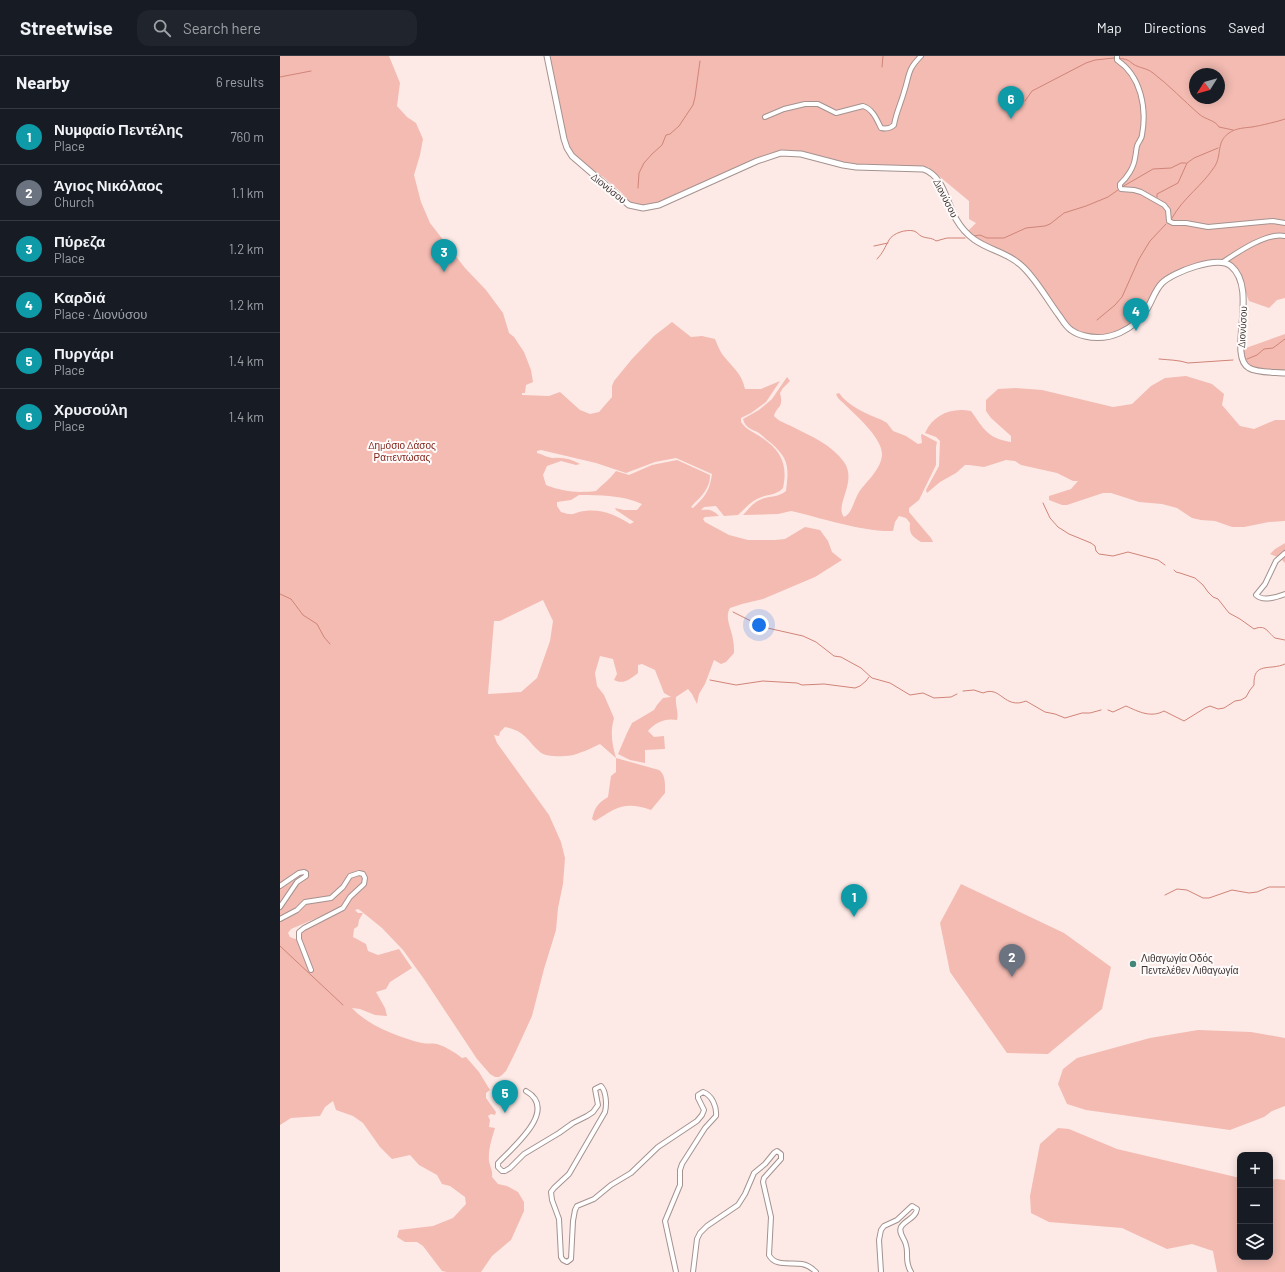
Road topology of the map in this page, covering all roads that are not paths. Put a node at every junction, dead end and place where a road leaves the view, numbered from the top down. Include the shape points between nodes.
1 (547, 56) edge
2 (921, 56) edge
3 (1117, 56) edge
4 (765, 117) dead end
5 (1285, 223) edge
6 (1285, 236) edge
7 (1223, 262) junction
8 (1285, 373) edge
9 (1285, 553) edge
10 (1285, 594) edge
11 (280, 886) edge
12 (280, 907) edge
13 (280, 919) edge
14 (311, 970) dead end
15 (526, 1091) dead end
16 (676, 1272) edge
17 (693, 1272) edge
18 (816, 1272) edge
19 (881, 1272) edge
20 (911, 1272) edge

1 - 7 main road, Διονύσου via 565,143 570,154 624,201 634,206 647,208 665,203 757,161 781,153 800,154 856,167 922,169 938,179 956,218 968,235 983,246 1013,259 1031,277 1067,327 1077,334 1092,337 1114,335 1124,331 1146,310 1157,289 1169,278 1208,262
2 - 4 street via 910,70 893,126 881,128 876,118 863,106 836,113 820,105 809,104 786,108
3 - 5 street via 1117,60 1136,80 1143,120 1142,138 1137,145 1135,160 1120,184 1121,189 1141,192 1164,205 1168,210 1169,221 1173,223 1215,227 1273,221
6 - 7 street via 1267,238 1237,252
7 - 8 main road, Διονύσου via 1234,269 1242,289 1241,347 1244,363 1250,369
9 - 10 street via 1276,561 1265,584 1256,595 1267,598
11 - 12 street via 299,873 306,873
13 - 14 street via 297,910 305,902 331,898 350,876 363,874 364,884 343,908 299,932 299,939
15 - 16 street via 535,1097 537,1113 526,1134 498,1162 498,1167 502,1171 510,1168 524,1154 591,1114 598,1105 595,1089 601,1086 604,1090 605,1112 569,1174 551,1193 559,1219 561,1257 567,1262 571,1259 573,1222 577,1206 594,1199 631,1173 658,1147 697,1121 704,1110 698,1095 703,1092 708,1094 715,1107 716,1116 705,1128 682,1164 680,1185 665,1220
17 - 18 street via 700,1233 706,1226 738,1205 755,1171 777,1152 781,1154 781,1159 763,1182 771,1217 769,1255 776,1262 801,1264
19 - 20 street via 881,1230 898,1220 912,1206 917,1209 916,1213 900,1230 906,1245 906,1261

